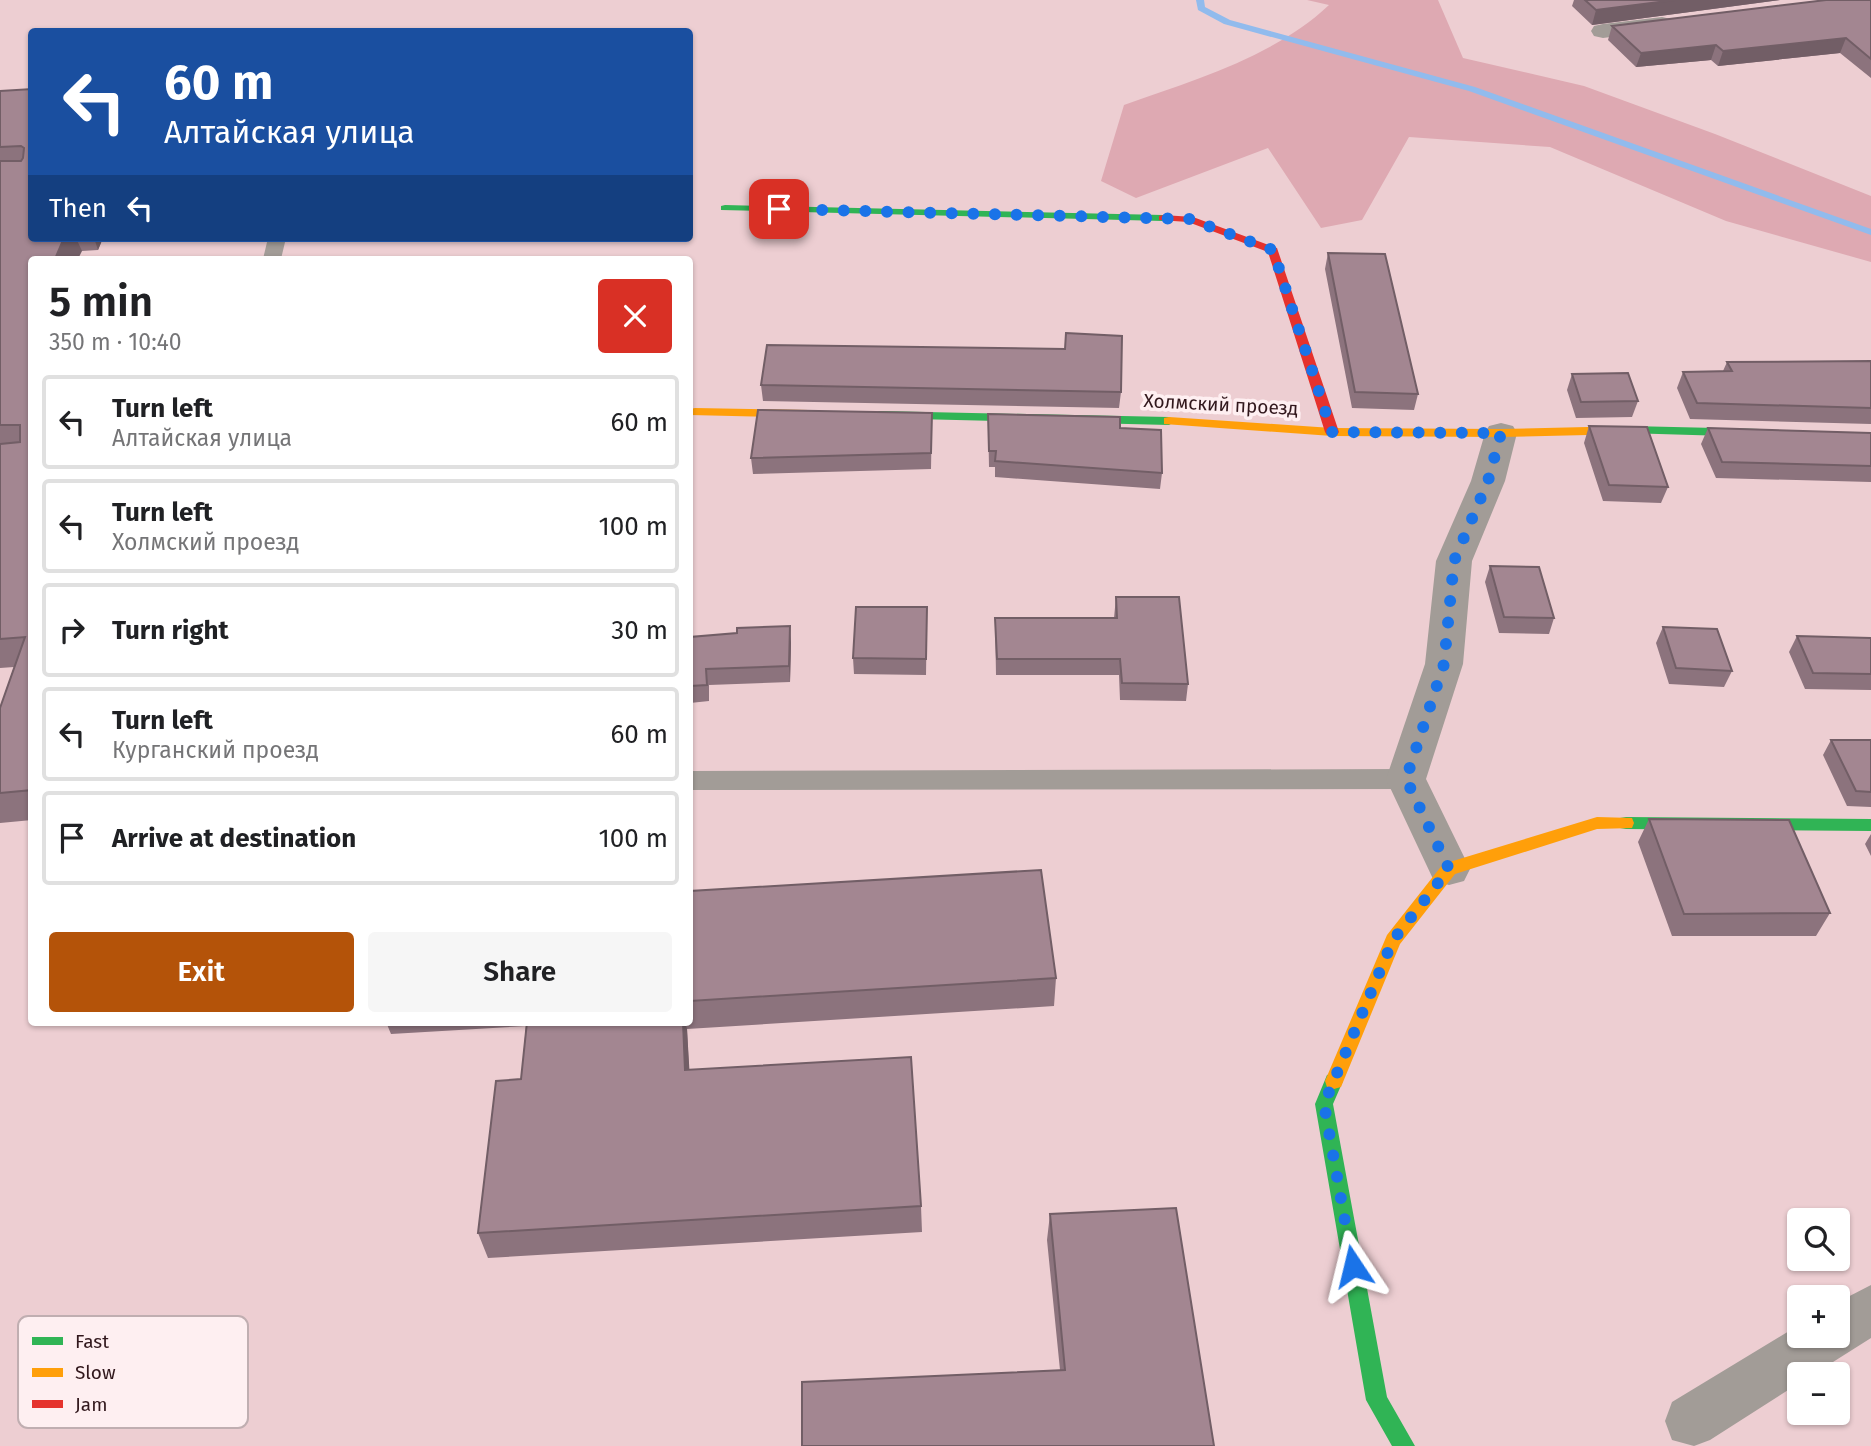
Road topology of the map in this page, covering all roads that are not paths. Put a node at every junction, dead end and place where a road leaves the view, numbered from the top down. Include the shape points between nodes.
1 (1684, 21) edge
2 (1603, 31) edge
3 (725, 208) dead end
4 (695, 412) dead end
5 (820, 414) edge
6 (862, 415) edge
7 (1332, 432) junction
8 (1501, 433) junction
9 (1774, 434) edge
10 (1406, 779) junction
11 (693, 781) edge
12 (1871, 825) edge
13 (1449, 869) junction
14 (1871, 1309) edge
15 (1850, 1322) edge
16 (1808, 1348) edge
17 (1691, 1422) dead end
18 (1404, 1446) edge

1 - 2 street
3 - 7 street via 1189,219 1273,250
4 - 5 street
6 - 7 street, Холмский проезд via 1208,422
7 - 8 street, Холмский проезд
8 - 9 street, Холмский проезд via 1608,429
8 - 10 street via 1488,481 1454,561 1444,664
10 - 11 lane
10 - 13 street
12 - 13 street via 1597,823
13 - 18 street via 1393,940 1324,1104 1377,1400
14 - 15 street
16 - 17 street

